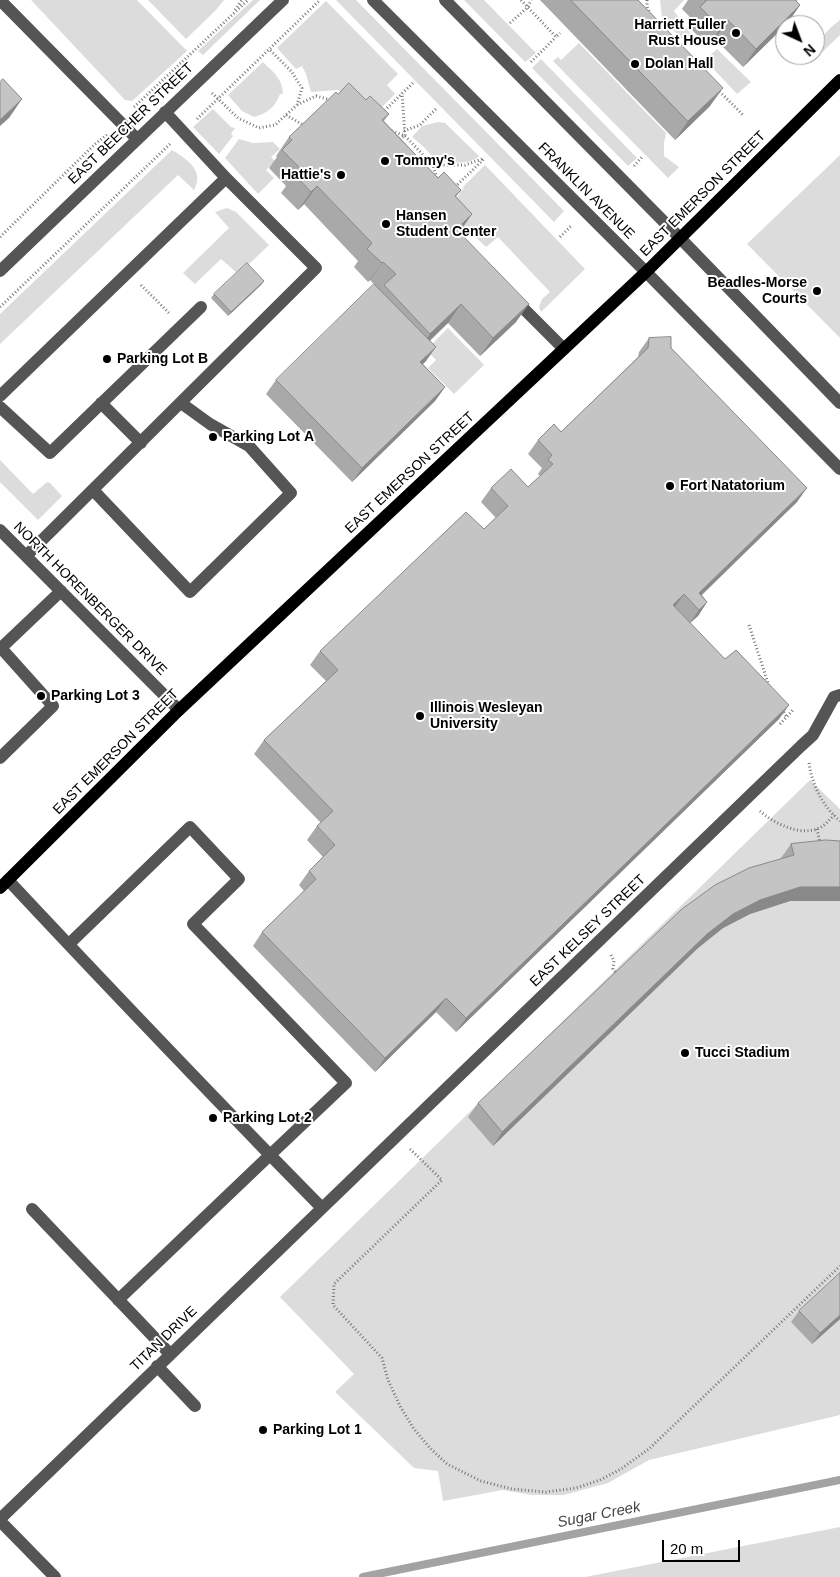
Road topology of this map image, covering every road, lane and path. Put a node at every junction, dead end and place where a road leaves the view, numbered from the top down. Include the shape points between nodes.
1 (0, 0) edge
2 (242, 0) edge
3 (283, 0) edge
4 (320, 0) edge
5 (373, 0) edge
6 (445, 0) edge
7 (522, 0) edge
8 (531, 0) edge
9 (647, 0) edge
10 (528, 7) junction
11 (641, 7) edge
12 (228, 18) dead end
13 (510, 22) dead end
14 (560, 33) dead end
15 (556, 37) junction
16 (270, 50) junction
17 (543, 50) dead end
18 (199, 80) junction
19 (840, 80) edge
20 (414, 82) dead end
21 (717, 88) edge
22 (402, 93) junction
23 (218, 100) junction
24 (334, 100) edge
25 (297, 105) junction
26 (438, 108) dead end
27 (165, 112) junction
28 (286, 115) junction
29 (743, 115) dead end
30 (376, 119) edge
31 (306, 127) edge
32 (385, 129) edge
33 (184, 131) junction
34 (404, 131) junction
35 (405, 136) junction
36 (137, 139) junction
37 (396, 140) edge
38 (642, 157) dead end
39 (433, 165) junction
40 (634, 165) dead end
41 (226, 178) junction
42 (438, 183) edge
43 (453, 189) edge
44 (576, 222) dead end
45 (560, 237) dead end
46 (680, 238) junction
47 (0, 271) edge
48 (646, 272) junction
49 (148, 292) dead end
50 (508, 292) edge
51 (0, 307) edge
52 (162, 307) dead end
53 (201, 307) dead end
54 (564, 349) junction
55 (0, 396) edge
56 (181, 402) junction
57 (101, 403) junction
58 (840, 403) edge
59 (0, 406) edge
60 (141, 443) junction
61 (840, 469) edge
62 (93, 490) junction
63 (0, 530) edge
64 (26, 556) junction
65 (61, 591) junction
66 (749, 625) dead end
67 (1, 649) edge
68 (772, 693) edge
69 (837, 696) edge
70 (782, 709) edge
71 (180, 710) junction
72 (793, 710) dead end
73 (786, 716) junction
74 (780, 724) edge
75 (801, 746) junction
76 (0, 758) edge
77 (747, 798) junction
78 (834, 815) junction
79 (840, 821) edge
80 (817, 829) junction
81 (821, 848) edge
82 (4, 884) edge
83 (69, 944) junction
84 (397, 1136) junction
85 (270, 1155) junction
86 (349, 1183) joint
87 (322, 1208) junction
88 (32, 1209) dead end
89 (840, 1266) edge
90 (118, 1300) junction
91 (170, 1354) junction
92 (157, 1366) junction
93 (195, 1406) dead end
94 (0, 1520) edge
95 (55, 1577) edge

1 - 36 street
2 - 12 path
3 - 18 street, EAST BEECHER STREET
4 - 16 path
5 - 48 street, FRANKLIN AVENUE
6 - 46 street
7 - 10 path
8 - 10 path
9 - 11 path via 652,20
10 - 13 path
10 - 15 path
14 - 15 path
15 - 17 path
16 - 23 path
16 - 25 path via 292,71 302,88
18 - 23 path
18 - 27 street, EAST BEECHER STREET
19 - 46 main road, EAST EMERSON STREET
20 - 22 path
21 - 29 path
22 - 30 path
22 - 34 path
23 - 28 path via 238,118 259,128 274,125
23 - 33 path
24 - 25 path via 316,96
25 - 28 path
26 - 34 path via 420,125
27 - 33 street
27 - 36 street, EAST BEECHER STREET
28 - 31 path
32 - 35 path
33 - 41 street
33 - 51 path
34 - 35 path
35 - 37 path
35 - 39 path
36 - 47 street, EAST BEECHER STREET
38 - 40 path
39 - 42 path
39 - 43 path via 465,165 485,158
41 - 55 street
41 - 56 street via 316,268
44 - 45 path
46 - 48 main road, EAST EMERSON STREET
46 - 58 street
48 - 54 main road, EAST EMERSON STREET
48 - 61 street, FRANKLIN AVENUE
49 - 52 path
50 - 54 street
53 - 57 street
54 - 71 main road, EAST EMERSON STREET
56 - 60 street
56 - 62 street via 210,424 249,446 292,493 190,592
57 - 59 street via 50,453
57 - 60 street
60 - 62 street
62 - 64 street
63 - 64 street, NORTH HORENBERGER DRIVE
64 - 65 street, NORTH HORENBERGER DRIVE
65 - 67 street
65 - 71 street, NORTH HORENBERGER DRIVE
66 - 68 path
67 - 76 street via 53,706
69 - 75 street, EAST KELSEY STREET via 813,735
70 - 73 path
71 - 82 main road, EAST EMERSON STREET
72 - 73 path
73 - 74 path
75 - 77 street, EAST KELSEY STREET
75 - 78 path via 823,802
77 - 80 path via 776,823 793,829
77 - 84 street, EAST KELSEY STREET
78 - 79 path
78 - 80 path
80 - 81 path
82 - 83 street
83 - 85 street
83 - 85 street via 190,827 240,879 193,924 346,1083
84 - 86 street, EAST KELSEY STREET
84 - 89 path via 442,1180 334,1284 333,1305 382,1358 388,1380 414,1429 447,1464 481,1481 512,1489 546,1492 576,1488 621,1470 650,1448
85 - 87 street
85 - 90 street
86 - 87 street, TITAN DRIVE
87 - 91 street, TITAN DRIVE
88 - 90 street
90 - 91 street
91 - 92 street, TITAN DRIVE
92 - 93 street
92 - 94 street, TITAN DRIVE
94 - 95 street

